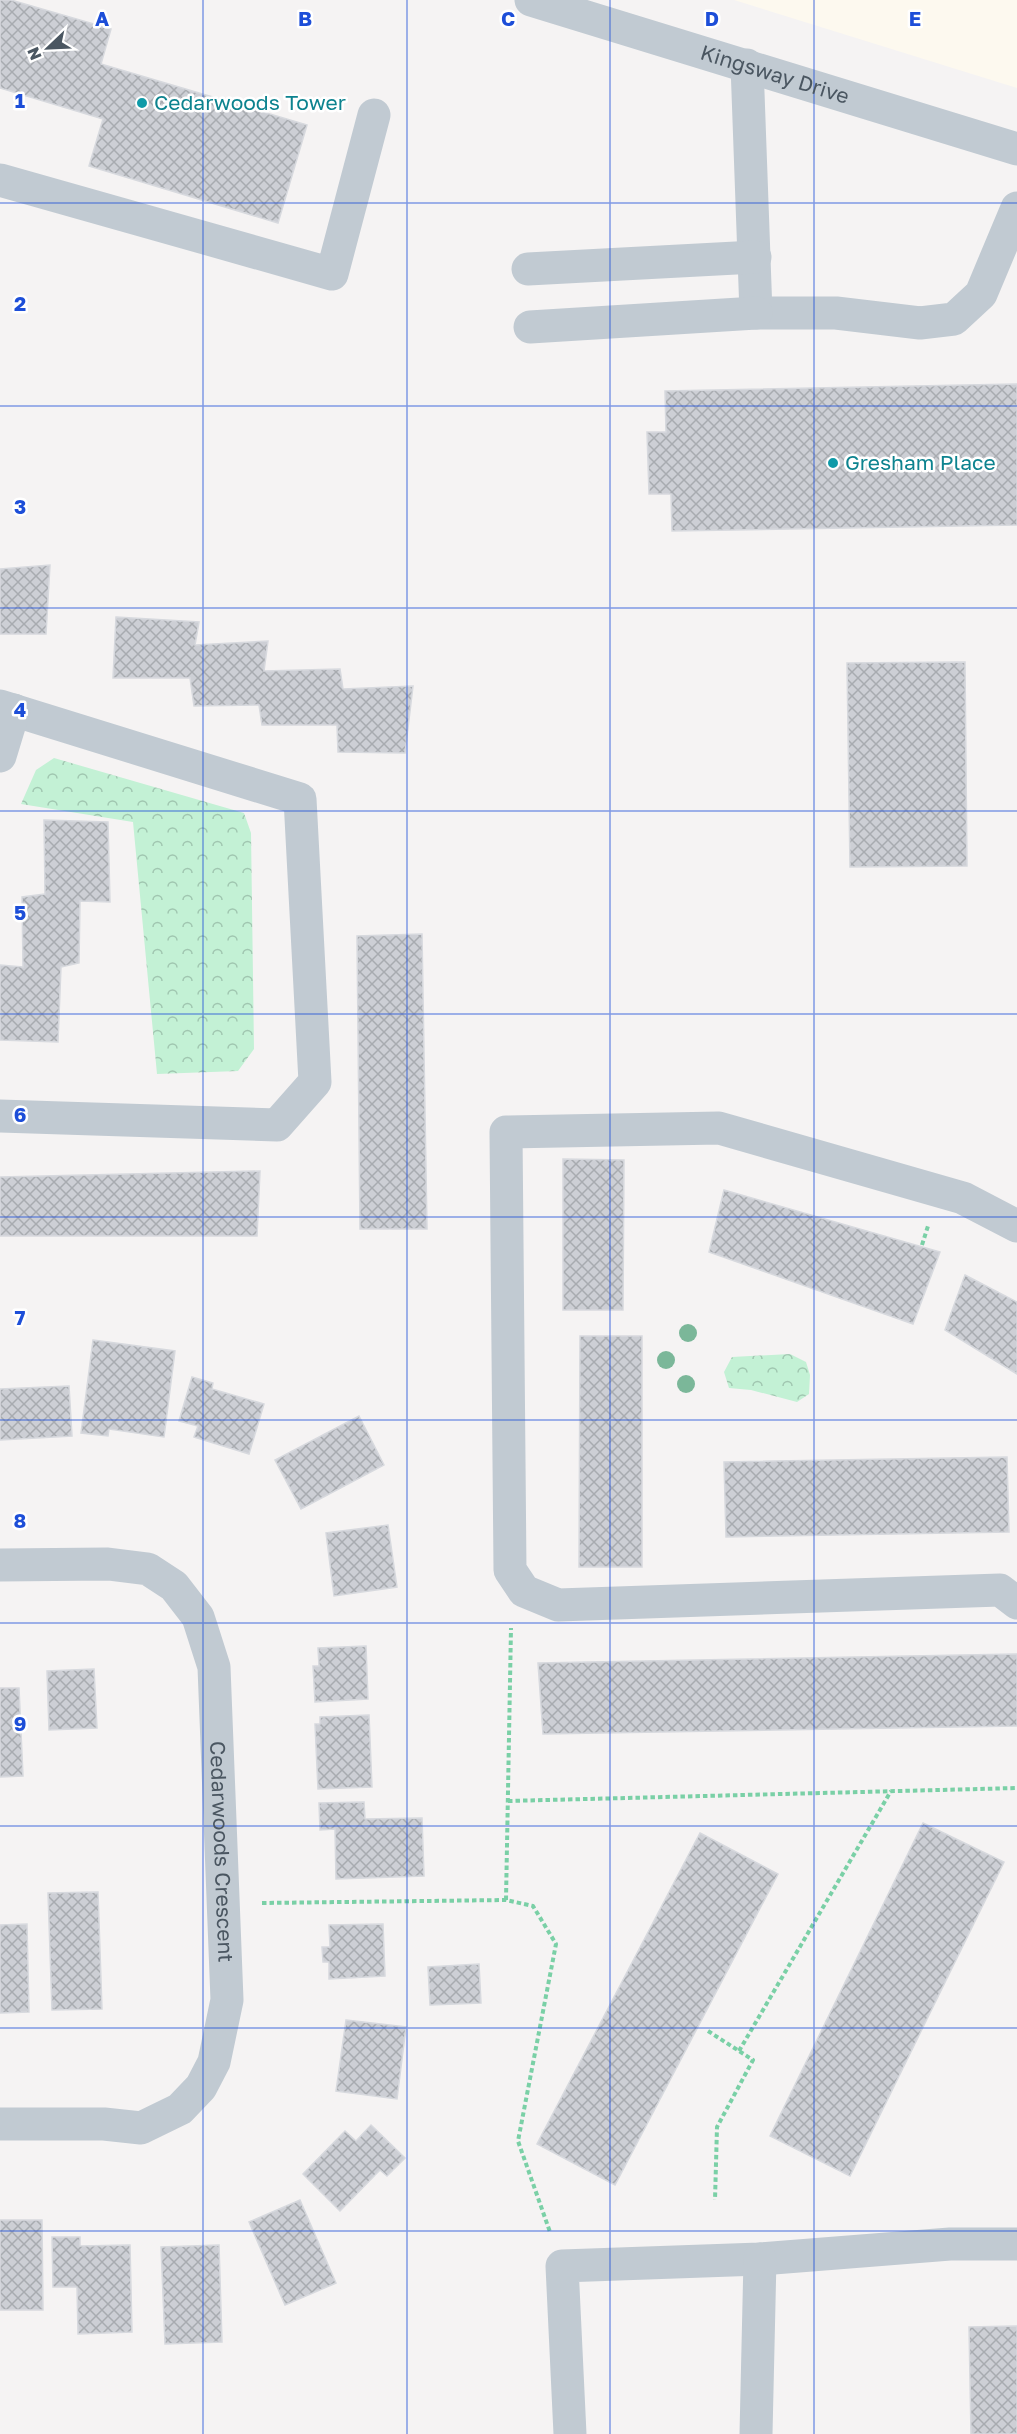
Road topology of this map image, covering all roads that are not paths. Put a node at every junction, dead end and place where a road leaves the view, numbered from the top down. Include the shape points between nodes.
1 (531, 0) edge
2 (747, 65) junction
3 (374, 115) dead end
4 (1017, 149) edge
5 (0, 180) edge
6 (1017, 208) edge
7 (755, 257) junction
8 (528, 269) dead end
9 (756, 313) junction
10 (530, 327) dead end
11 (7, 708) edge
12 (0, 756) edge
13 (0, 1116) edge
14 (1017, 1226) edge
15 (0, 1565) edge
16 (1017, 1603) edge
17 (0, 2124) edge
18 (1017, 2244) edge
19 (760, 2259) junction
20 (570, 2434) edge
21 (756, 2434) edge

1 - 2 street, Kingsway Drive
2 - 4 street, Kingsway Drive
2 - 7 street
3 - 5 street via 332,274
6 - 9 street via 981,294 954,319 920,323 836,313
7 - 8 street
7 - 9 street
9 - 10 street
11 - 12 street
11 - 13 street via 300,799 315,1082 277,1125
14 - 16 street via 963,1198 720,1128 506,1132 510,1570 524,1591 558,1605 1000,1590
15 - 17 street, Cedarwoods Crescent via 108,1564 148,1569 174,1586 198,1617 214,1667 226,2000 214,2062 201,2087 180,2109 141,2128
18 - 19 street via 950,2244
19 - 20 street via 562,2266
19 - 21 street

